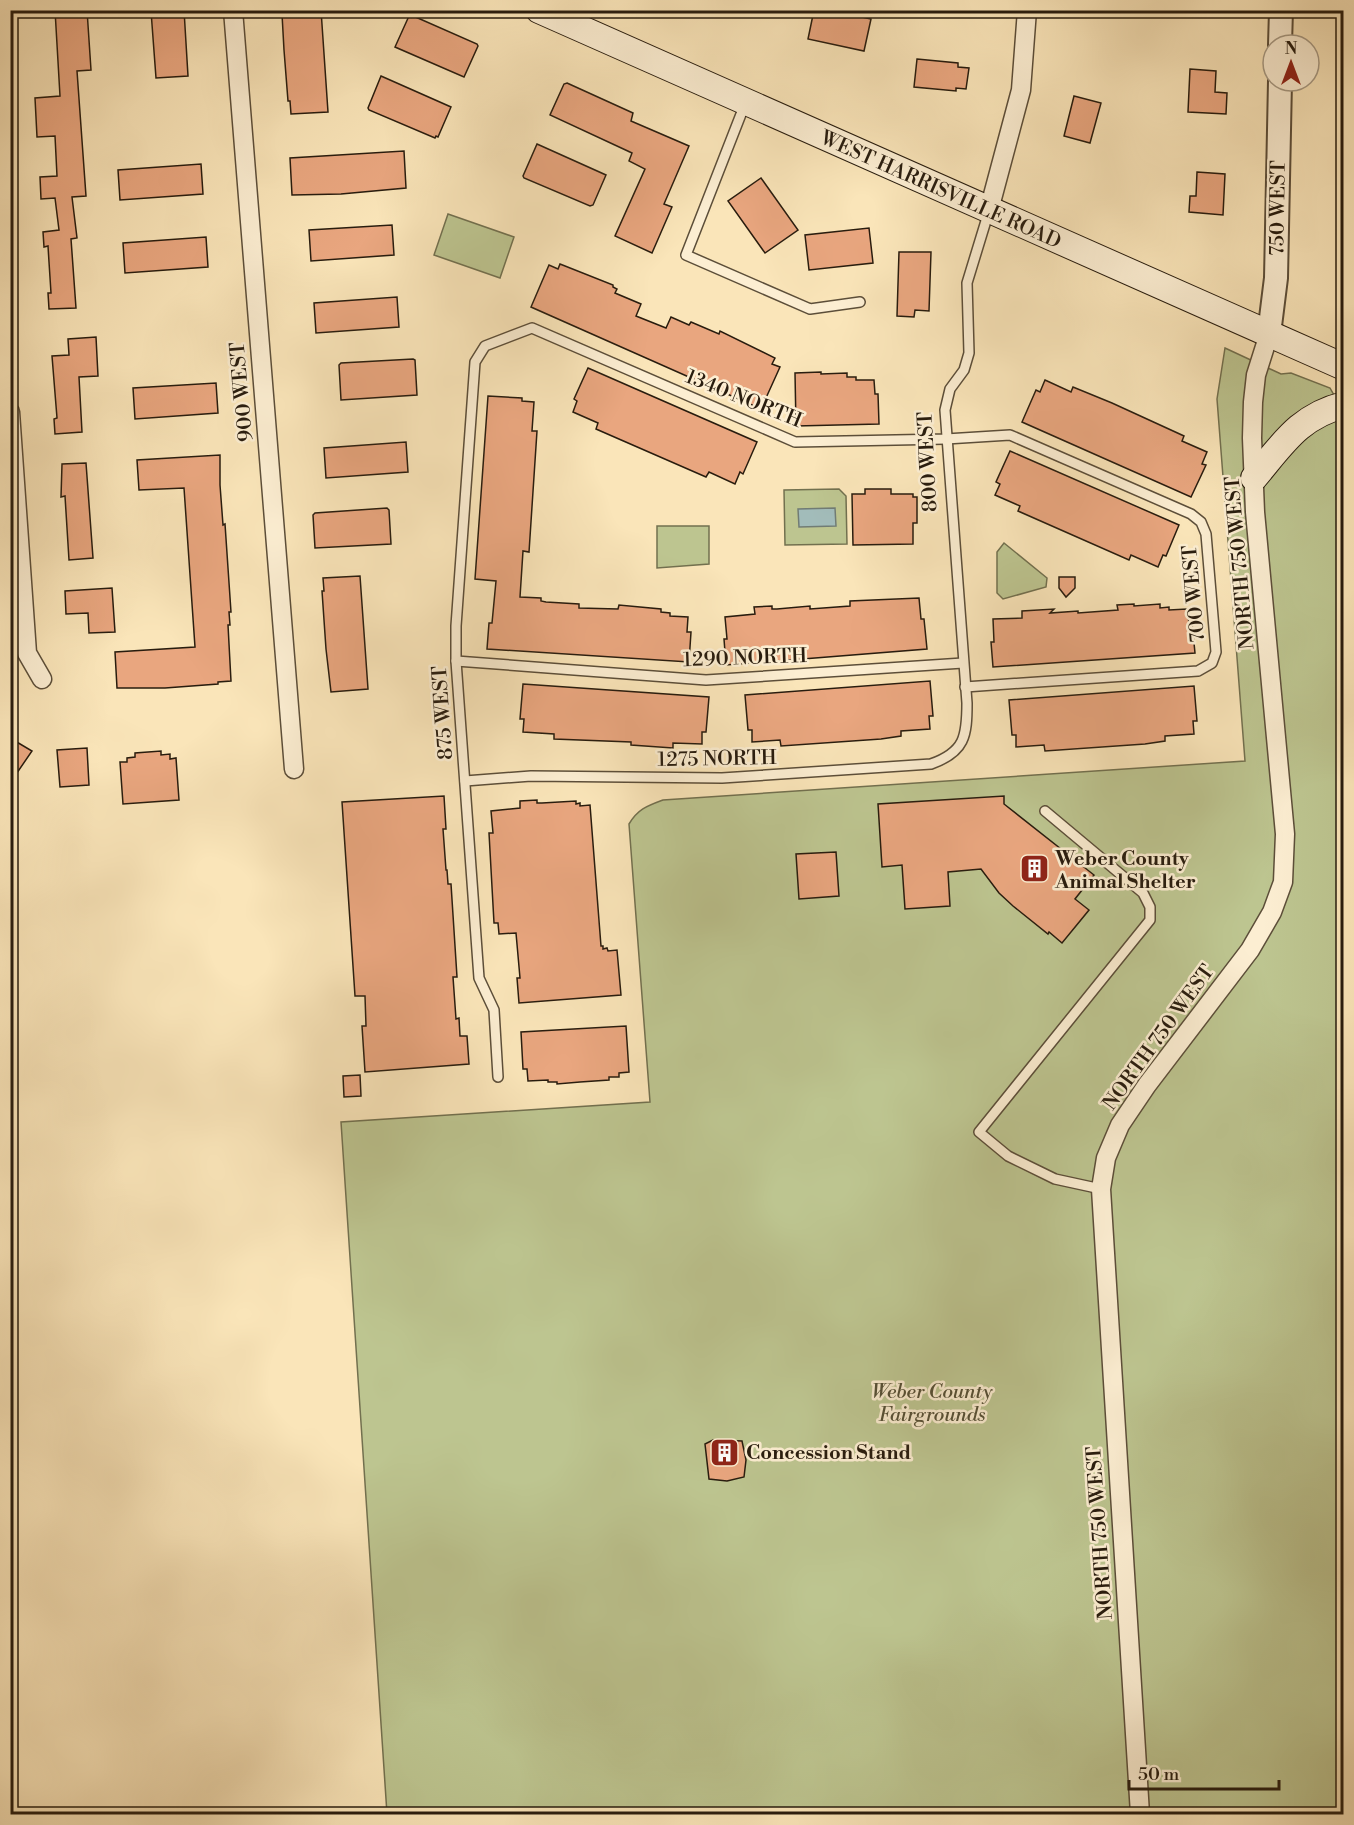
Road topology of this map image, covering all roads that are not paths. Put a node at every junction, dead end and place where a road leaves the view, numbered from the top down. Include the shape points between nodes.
1 (232, 10) edge
2 (539, 10) edge
3 (1027, 10) edge
4 (1281, 10) edge
5 (1280, 33) edge
6 (1280, 93) edge
7 (746, 101) junction
8 (989, 210) junction
9 (860, 302) dead end
10 (1269, 334) junction
11 (485, 346) joint
12 (1344, 367) edge
13 (1344, 405) edge
14 (10, 412) edge
15 (946, 439) junction
16 (1254, 478) junction
17 (1201, 522) joint
18 (456, 661) junction
19 (963, 663) junction
20 (42, 679) dead end
21 (965, 687) junction
22 (962, 743) joint
23 (294, 769) dead end
24 (465, 781) junction
25 (1045, 811) dead end
26 (498, 1077) dead end
27 (1101, 1189) junction
28 (1140, 1815) edge

1 - 23 street, 900 WEST
2 - 7 main road, WEST HARRISVILLE ROAD
3 - 8 street, 800 WEST via 1021,90
4 - 5 street
6 - 10 street, 750 WEST via 1276,278
7 - 8 main road, WEST HARRISVILLE ROAD
7 - 9 lane via 686,255 810,309
8 - 10 main road, WEST HARRISVILLE ROAD
8 - 15 lane, 800 WEST via 967,283 969,353 964,370 950,389 945,410
10 - 12 main road, WEST HARRISVILLE ROAD
10 - 16 street, NORTH 750 WEST via 1256,375 1253,402
11 - 15 lane, 1340 NORTH via 532,328 795,442
11 - 18 lane, 875 WEST via 475,362
13 - 16 main road via 1301,424
14 - 20 street via 27,653
15 - 17 lane, 1340 NORTH via 1010,435 1191,514
15 - 19 lane, 800 WEST
16 - 27 street, NORTH 750 WEST via 1285,834 1283,882 1272,912 1250,950 1120,1125 1106,1158
17 - 21 lane, 700 WEST via 1206,534 1216,652 1212,663 1198,671
18 - 19 lane, 1290 NORTH via 706,680
18 - 24 lane, 875 WEST
19 - 21 lane, 800 WEST
21 - 22 lane, 800 WEST
22 - 24 lane, 1275 NORTH via 948,758 931,764 722,778 531,776
24 - 26 lane, 875 WEST via 479,978 494,1010
25 - 27 lane via 1143,893 1150,907 1150,920 979,1132 1008,1156 1055,1179
27 - 28 street, NORTH 750 WEST

